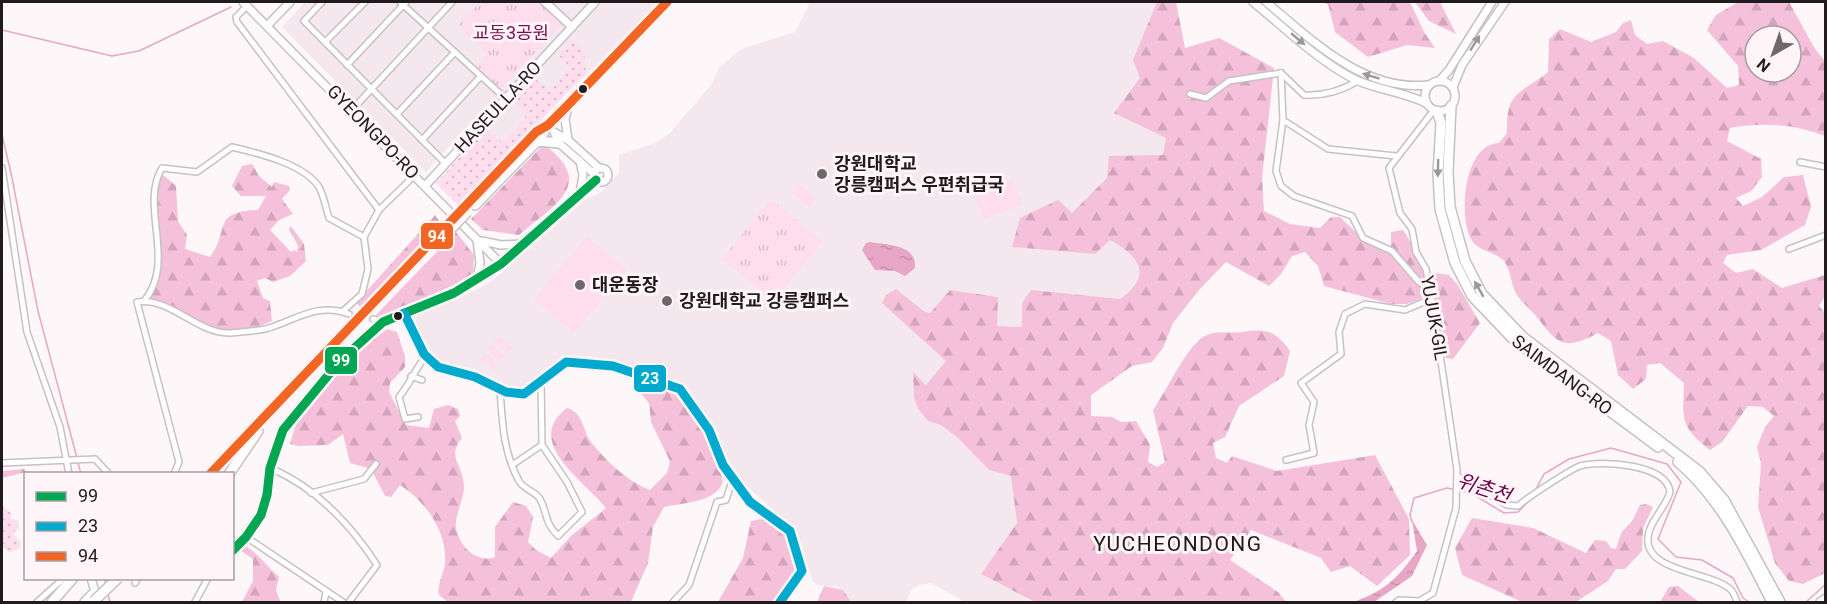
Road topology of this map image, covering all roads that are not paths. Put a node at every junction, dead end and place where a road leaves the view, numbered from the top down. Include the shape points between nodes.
1 (290, 2) edge
2 (322, 2) edge
3 (365, 2) edge
4 (403, 2) edge
5 (452, 2) edge
6 (595, 2) edge
7 (667, 2) edge
8 (1253, 2) edge
9 (1266, 2) edge
10 (1492, 2) edge
11 (1504, 2) edge
12 (549, 3) edge
13 (245, 4) edge
14 (268, 25) junction
15 (572, 27) junction
16 (428, 28) junction
17 (325, 42) junction
18 (455, 52) junction
19 (347, 65) junction
20 (1281, 74) junction
21 (481, 76) junction
22 (1440, 80) junction
23 (1358, 81) junction
24 (1428, 86) junction
25 (1453, 87) junction
26 (371, 89) junction
27 (1190, 94) dead end
28 (505, 98) junction
29 (1426, 103) junction
30 (568, 105) junction
31 (1451, 106) junction
32 (352, 110) junction
33 (1435, 110) junction
34 (397, 114) junction
35 (1283, 120) junction
36 (551, 128) junction
37 (422, 140) junction
38 (537, 141) junction
39 (563, 141) junction
40 (1396, 156) junction
41 (580, 161) junction
42 (1800, 162) dead end
43 (445, 163) junction
44 (1826, 167) edge
45 (2, 168) edge
46 (596, 174) junction
47 (415, 175) junction
48 (425, 186) junction
49 (580, 193) junction
50 (379, 210) junction
51 (465, 210) junction
52 (448, 228) junction
53 (1826, 235) edge
54 (364, 237) junction
55 (476, 237) junction
56 (523, 244) junction
57 (1789, 249) dead end
58 (501, 264) junction
59 (477, 279) junction
60 (1429, 289) junction
61 (1431, 299) junction
62 (144, 301) junction
63 (404, 313) junction
64 (374, 319) dead end
65 (383, 322) junction
66 (426, 356) junction
67 (411, 376) junction
68 (422, 380) dead end
69 (542, 382) junction
70 (500, 389) junction
71 (418, 417) dead end
72 (258, 431) junction
73 (542, 445) junction
74 (236, 446) junction
75 (69, 460) junction
76 (1286, 460) dead end
77 (2, 463) edge
78 (376, 464) dead end
79 (512, 465) junction
80 (270, 468) junction
81 (69, 472) edge
82 (107, 472) edge
83 (175, 472) edge
84 (204, 472) edge
85 (212, 472) edge
86 (219, 472) edge
87 (230, 472) edge
88 (1457, 476) junction
89 (733, 478) junction
90 (311, 493) junction
91 (246, 537) junction
92 (234, 548) edge
93 (63, 580) edge
94 (72, 580) edge
95 (92, 580) edge
96 (108, 580) edge
97 (116, 580) edge
98 (207, 580) edge
99 (326, 592) junction
100 (1826, 598) edge
101 (92, 601) edge
102 (1775, 601) edge
103 (37, 603) edge
104 (52, 603) edge
105 (195, 603) edge
106 (324, 603) edge
107 (343, 603) edge
108 (350, 603) edge
109 (674, 603) edge
110 (780, 603) edge
111 (1396, 603) edge
112 (1737, 603) edge
113 (1820, 603) edge

1 - 14 street
2 - 17 street via 304,21
3 - 17 street
4 - 16 street
4 - 19 street
5 - 16 street
6 - 15 street, HASEULLA-RO
7 - 30 main road
8 -> 23 street via 1319,56
24 -> 9 street via 1405,85 1356,70 1323,49
10 - 22 street
25 -> 11 street via 1462,65
12 - 15 street
13 - 14 street, GYEONGPO-RO
13 - 50 street via 237,22
14 - 32 street, GYEONGPO-RO
15 - 28 street, HASEULLA-RO
16 - 18 street
16 - 26 street
17 - 19 street
18 - 21 street
18 - 34 street
19 - 26 street
20 - 23 street via 1304,95 1340,90
20 - 27 street via 1229,81 1206,98
20 - 35 street
21 - 28 street
21 - 37 street
22 - 24 street
22 - 25 street
23 - 29 street
24 - 29 street
25 - 31 street
26 - 32 street
26 - 34 street
28 - 43 street, HASEULLA-RO
29 - 33 street
30 - 36 main road
30 - 39 street
31 - 33 street
102 -> 31 main road, SAIMDANG-RO via 1724,500 1699,471 1523,337 1482,294 1465,261 1450,207
32 - 47 street, GYEONGPO-RO
33 - 40 street
33 -> 102 main road, SAIMDANG-RO via 1441,123 1440,209 1455,263 1472,296 1513,339 1670,455 1700,482 1716,501
34 - 37 street
35 - 40 street via 1328,149
35 - 60 street via 1276,171 1281,186 1294,196 1352,216 1363,238 1392,251
36 - 38 main road
36 - 39 street
36 - 51 main road via 536,132
37 - 43 street
38 - 39 main road
38 - 51 main road
39 - 41 street
39 - 46 street
40 - 60 street, YUJUK-GIL via 1389,173 1400,213 1412,229 1416,252 1426,269
41 - 46 street
41 - 49 street
42 - 44 street
43 - 48 street, HASEULLA-RO
45 - 75 street via 27,332
46 - 49 street
47 - 48 street, GYEONGPO-RO
47 - 50 street
48 - 55 street, GYEONGPO-RO
49 - 56 street
50 - 54 street
51 - 52 main road
52 - 72 main road
52 - 74 main road
53 - 57 street
54 - 62 street via 368,269 362,294 346,312 314,309 267,329 228,333 207,329 150,300
54 - 62 street via 329,218 320,188 314,182 280,159 232,147 196,172 162,168 155,191 157,272
55 - 56 street via 501,245
55 - 58 street, GYEONGPO-RO
55 - 59 street via 480,263
56 - 58 street
58 - 59 street
59 - 63 street
60 - 61 street, YUJUK-GIL
61 - 76 street via 1405,310 1365,304 1344,314 1339,332 1341,354 1301,383 1314,402 1309,425 1314,453
61 - 88 street, YUJUK-GIL
62 - 83 street via 137,302 179,462
63 - 65 street
63 - 66 street
64 - 65 street
65 - 80 street via 340,361 291,418
66 - 67 street
66 - 70 street via 438,367
67 - 68 street
67 - 71 street via 399,398 405,419
69 - 70 street via 524,394
69 - 73 street
69 - 89 street via 566,362 613,366 680,389 709,430 723,465
70 - 79 street via 503,436
72 - 86 main road
72 - 87 main road
73 - 79 street
73 - 79 street via 582,512 558,536 547,525 539,498 520,483
74 - 84 main road
74 - 85 main road
75 - 77 street
75 - 81 street
75 - 82 street via 95,459
78 - 90 street via 364,479
80 - 90 street via 294,479
80 - 91 street via 261,515
88 - 111 street, YUJUK-GIL via 1456,508 1432,592 1419,601
88 - 112 street via 1507,505 1518,506 1529,495 1580,466 1636,467 1660,474 1670,492 1648,534 1652,555 1680,570 1710,578 1732,591
89 - 109 street via 726,500 717,502 689,585
89 - 110 street via 750,502 790,531 802,571
90 - 108 street via 347,525 377,565
91 - 92 street
91 - 99 street
93 - 103 street
94 - 104 main road
95 - 101 street
96 - 101 main road
97 - 101 main road, bridge
98 - 105 street
99 - 106 street
99 - 107 street
100 - 113 street

